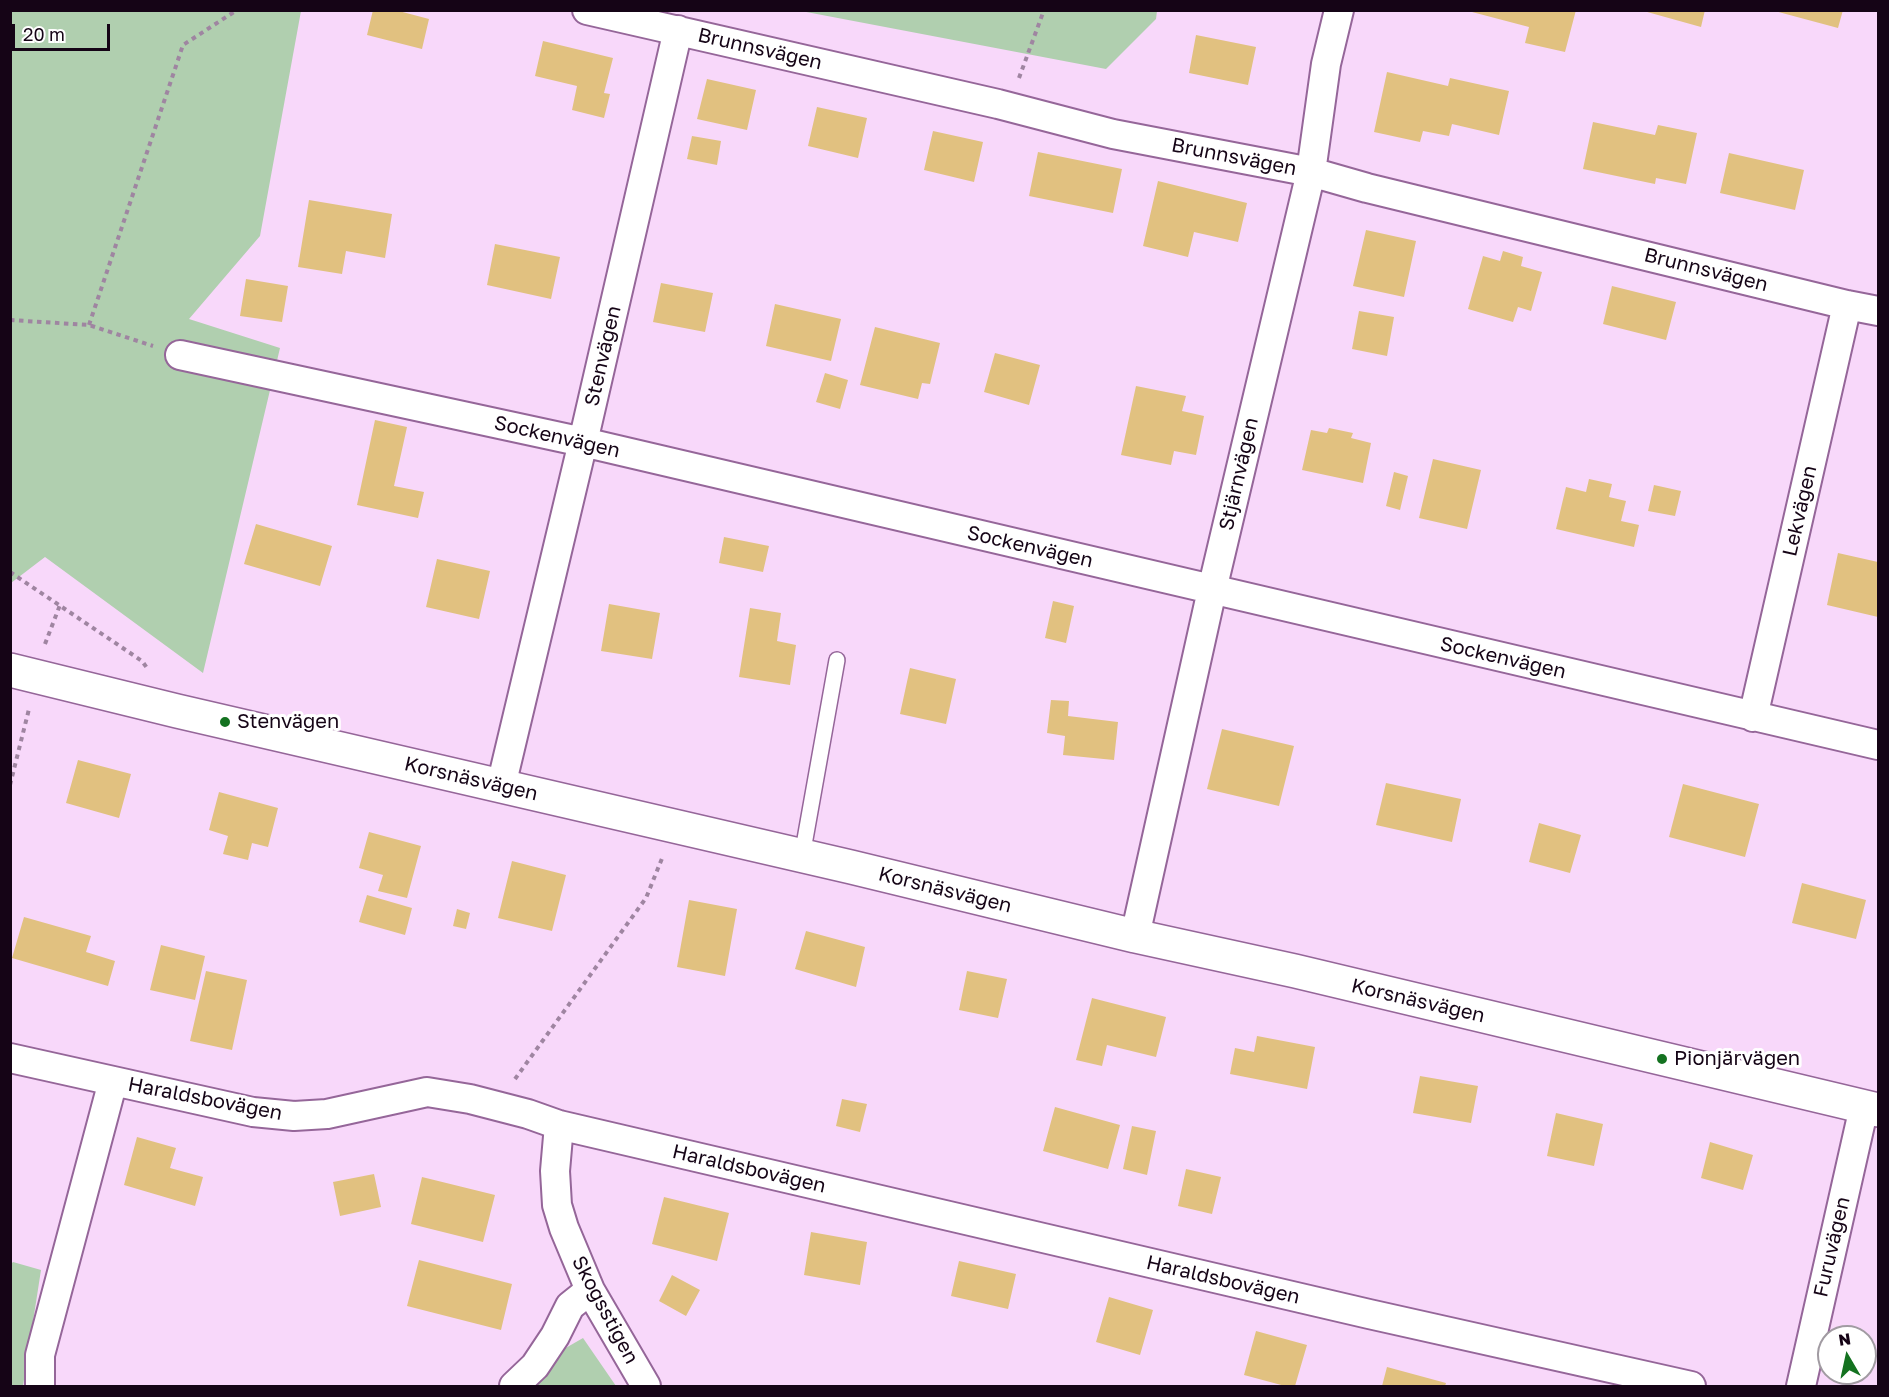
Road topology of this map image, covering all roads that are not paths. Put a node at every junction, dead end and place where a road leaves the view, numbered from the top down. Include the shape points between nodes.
1 (587, 10) edge
2 (1339, 10) edge
3 (678, 30) junction
4 (1311, 172) junction
5 (1847, 305) junction
6 (1878, 311) edge
7 (180, 355) road end
8 (584, 442) junction
9 (1212, 590) junction
10 (837, 660) dead end
11 (25, 673) edge
12 (1753, 717) junction
13 (1878, 745) edge
14 (501, 786) junction
15 (802, 856) junction
16 (1135, 936) junction
17 (10, 1058) edge
18 (113, 1081) junction
19 (1871, 1108) edge
20 (559, 1125) junction
21 (590, 1290) junction
22 (40, 1386) edge
23 (514, 1386) edge
24 (646, 1386) edge
25 (1692, 1386) edge
26 (1801, 1386) edge

1 - 3 street, Brunnsvägen
2 - 4 street, Stjärnvägen via 1326,64
3 - 4 street, Brunnsvägen via 1113,134
3 - 8 street, Stenvägen
4 - 5 street, Brunnsvägen
4 - 9 street, Stjärnvägen
5 - 6 street, Brunnsvägen
5 - 12 street, Lekvägen
7 - 8 street, Sockenvägen
8 - 9 street, Sockenvägen
8 - 14 street, Stenvägen
9 - 12 street, Sockenvägen
9 - 16 street, Stjärnvägen
10 - 15 lane
11 - 14 street, Korsnäsvägen
12 - 13 street, Sockenvägen
14 - 15 street, Korsnäsvägen
15 - 16 street, Korsnäsvägen
16 - 19 street, Korsnäsvägen
17 - 18 street
18 - 20 street, Haraldsbovägen via 253,1112 294,1116 327,1114 427,1092 470,1099
18 - 22 street, Haraldsbovägen via 40,1354
19 - 26 street, Furuvägen
20 - 21 street, Skogsstigen via 557,1205
20 - 25 street, Haraldsbovägen
21 - 23 street via 570,1306 535,1366
21 - 24 street, Skogsstigen

